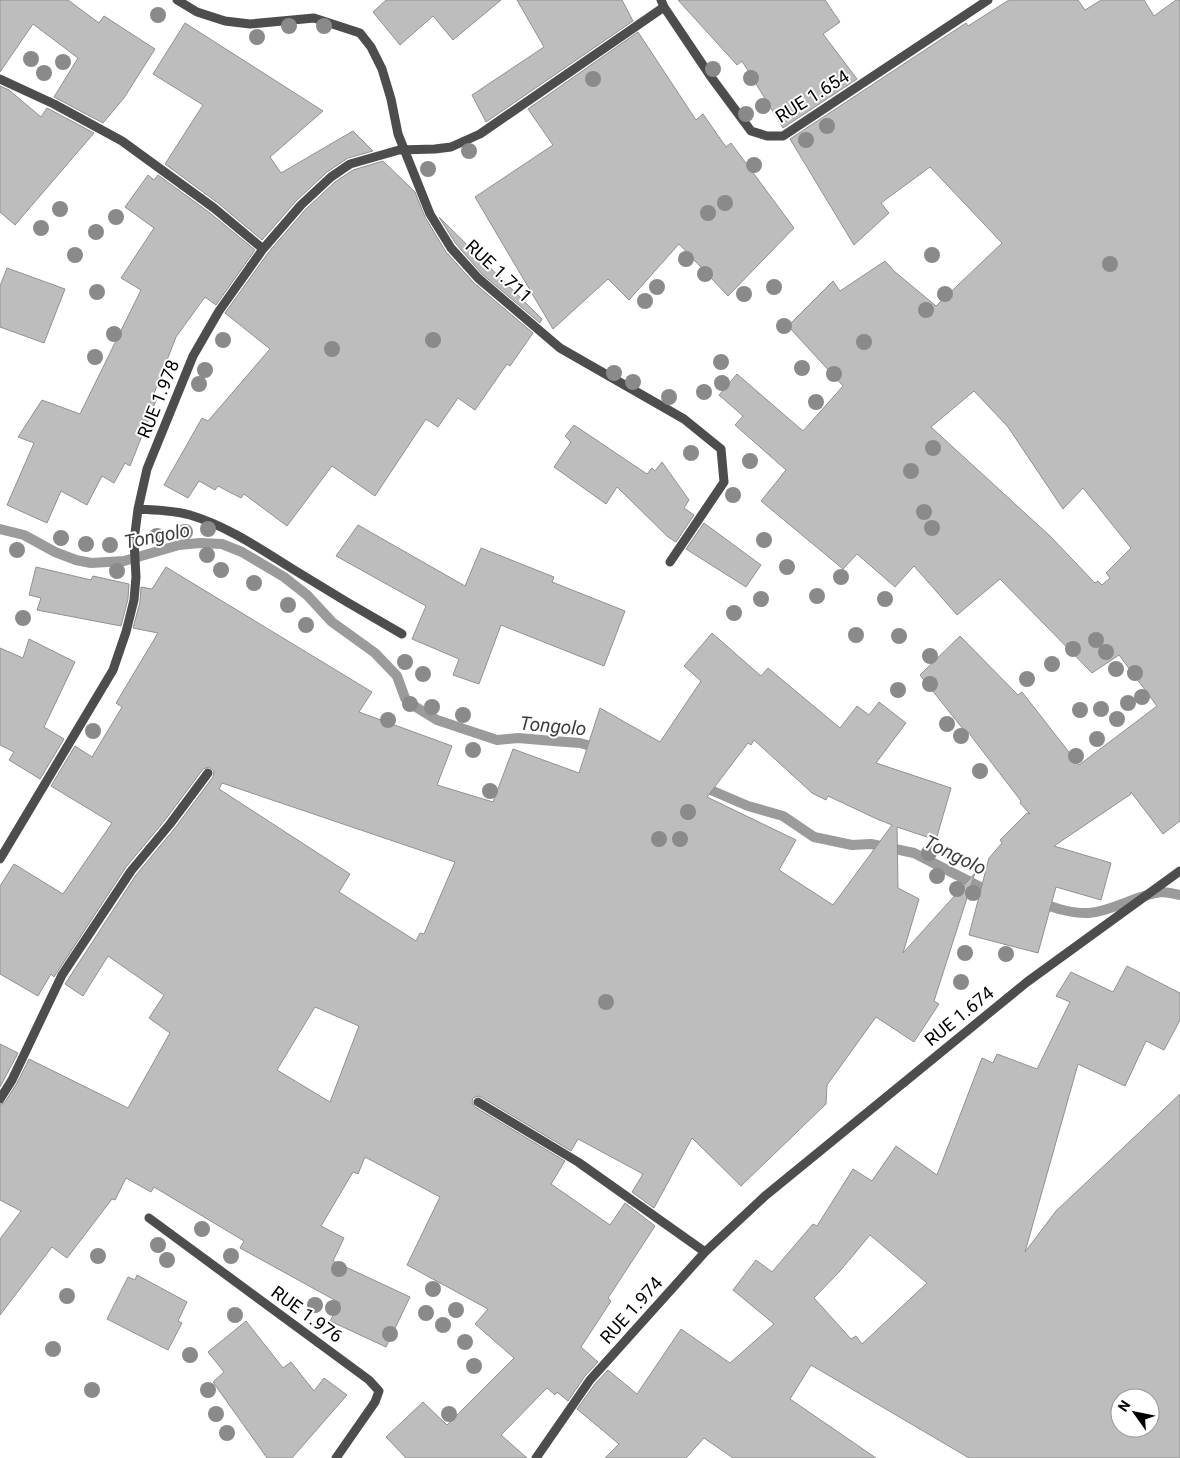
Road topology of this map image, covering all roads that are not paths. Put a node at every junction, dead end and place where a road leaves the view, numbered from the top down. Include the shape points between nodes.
1 (177, 0) edge
2 (988, 0) edge
3 (663, 4) edge
4 (0, 79) edge
5 (402, 150) junction
6 (374, 156) joint
7 (263, 249) junction
8 (138, 509) junction
9 (670, 562) dead end
10 (402, 634) dead end
11 (208, 773) dead end
12 (0, 859) edge
13 (1178, 872) edge
14 (0, 1100) edge
15 (478, 1102) dead end
16 (765, 1196) joint
17 (150, 1218) dead end
18 (705, 1252) junction
19 (336, 1458) edge
20 (536, 1458) edge

1 - 5 street, RUE 1.711 via 197,12 225,22 250,24 314,18 360,33 382,69
2 - 3 street, RUE 1.654 via 783,136 751,131 711,78
3 - 5 street, RUE 1.654 via 480,134 451,147
4 - 7 street via 122,141 214,208
5 - 6 street, RUE 1.654
5 - 9 street, RUE 1.711 via 430,214 451,248 478,278 560,348 684,419 721,449 724,482
6 - 7 street, RUE 1.978 via 350,164 331,177 301,204
7 - 8 street, RUE 1.978 via 219,311 194,356 147,469
8 - 10 street via 189,515 234,533
8 - 12 street, RUE 1.978 via 134,542 134,600 113,670
11 - 14 street via 131,871 62,975
13 - 16 street, RUE 1.674 via 1027,982
15 - 18 street via 578,1162
16 - 18 street, RUE 1.974
17 - 19 street, RUE 1.976 via 369,1380 379,1391 375,1402
18 - 20 street, RUE 1.974 via 590,1380

